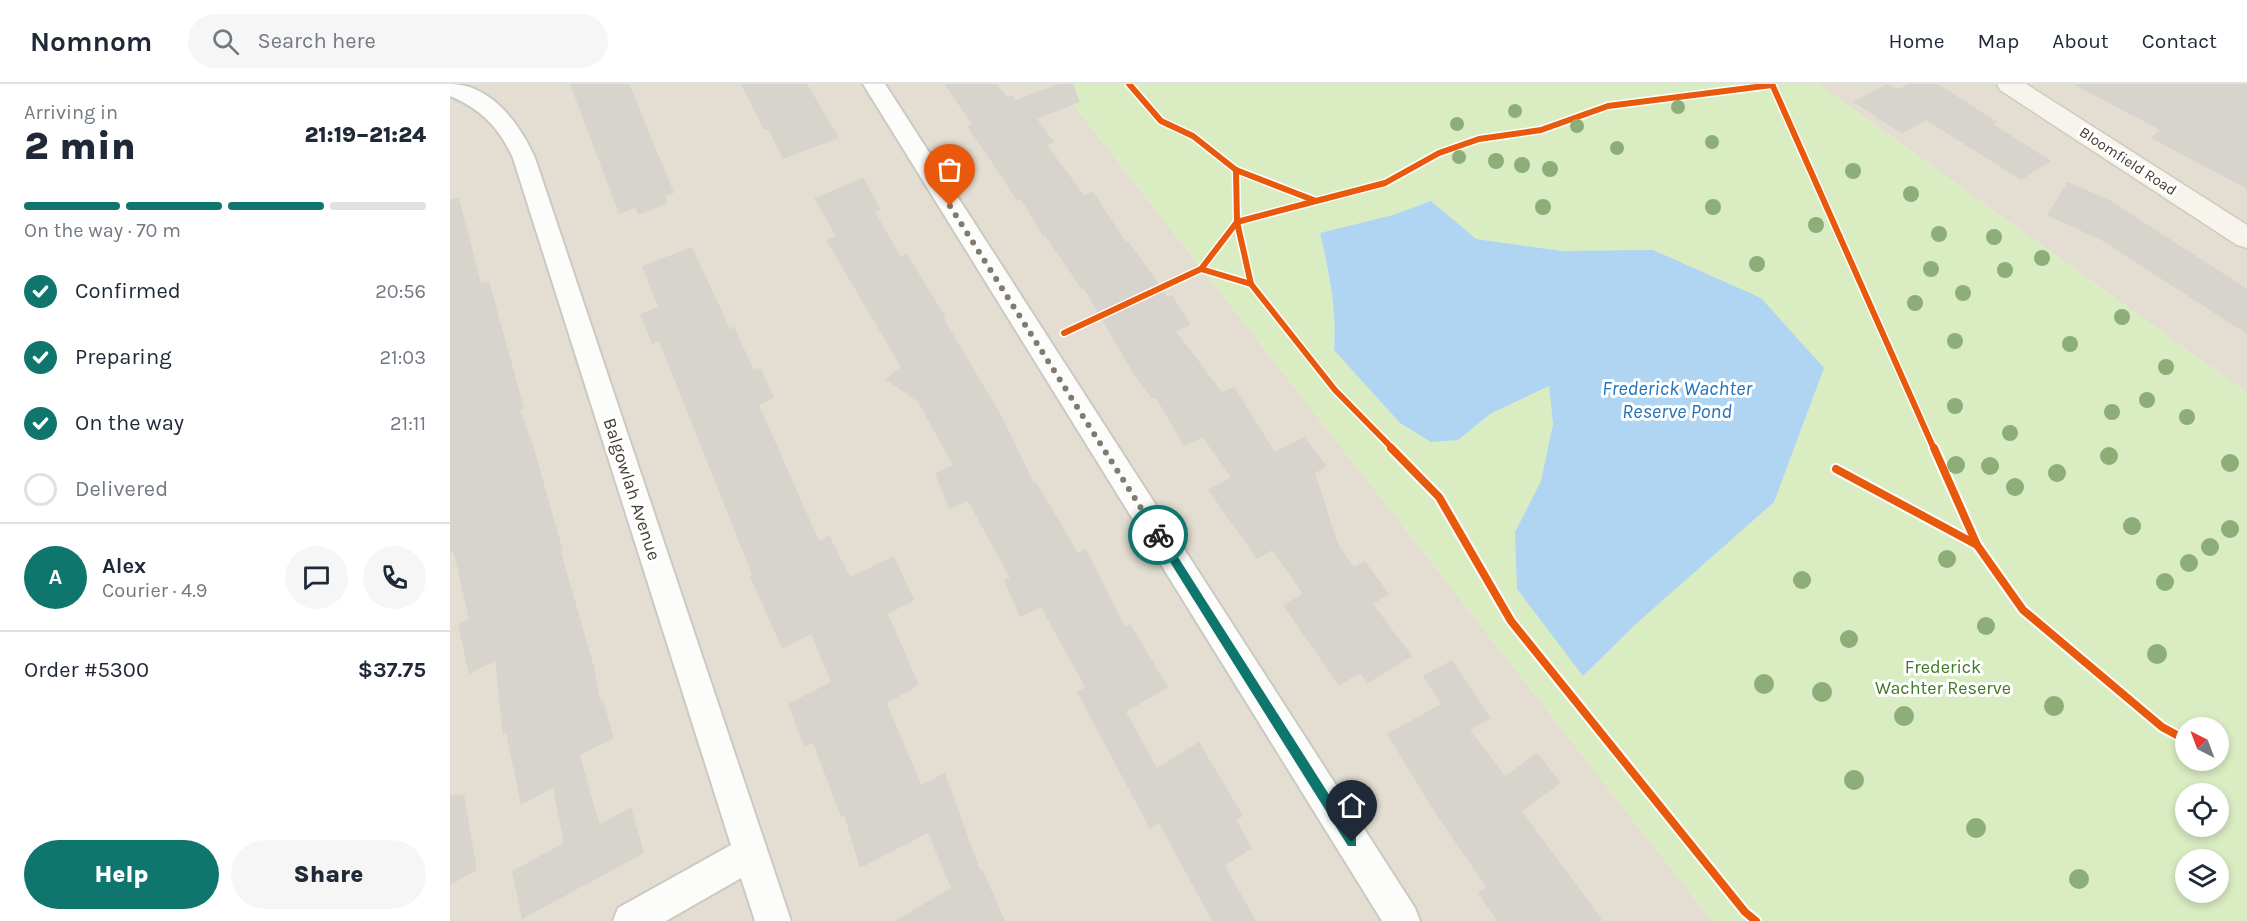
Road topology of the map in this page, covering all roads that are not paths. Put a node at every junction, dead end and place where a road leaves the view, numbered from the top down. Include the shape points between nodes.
1 (874, 84) edge
2 (2009, 84) edge
3 (450, 88) edge
4 (2247, 238) edge
5 (751, 853) junction
6 (631, 921) edge
7 (773, 921) edge
8 (1402, 921) edge

1 - 8 street
2 - 4 street, Bloomfield Road
3 - 5 street, Balgowlah Avenue via 474,98 505,120 516,137
5 - 6 street
5 - 7 street, Balgowlah Avenue

